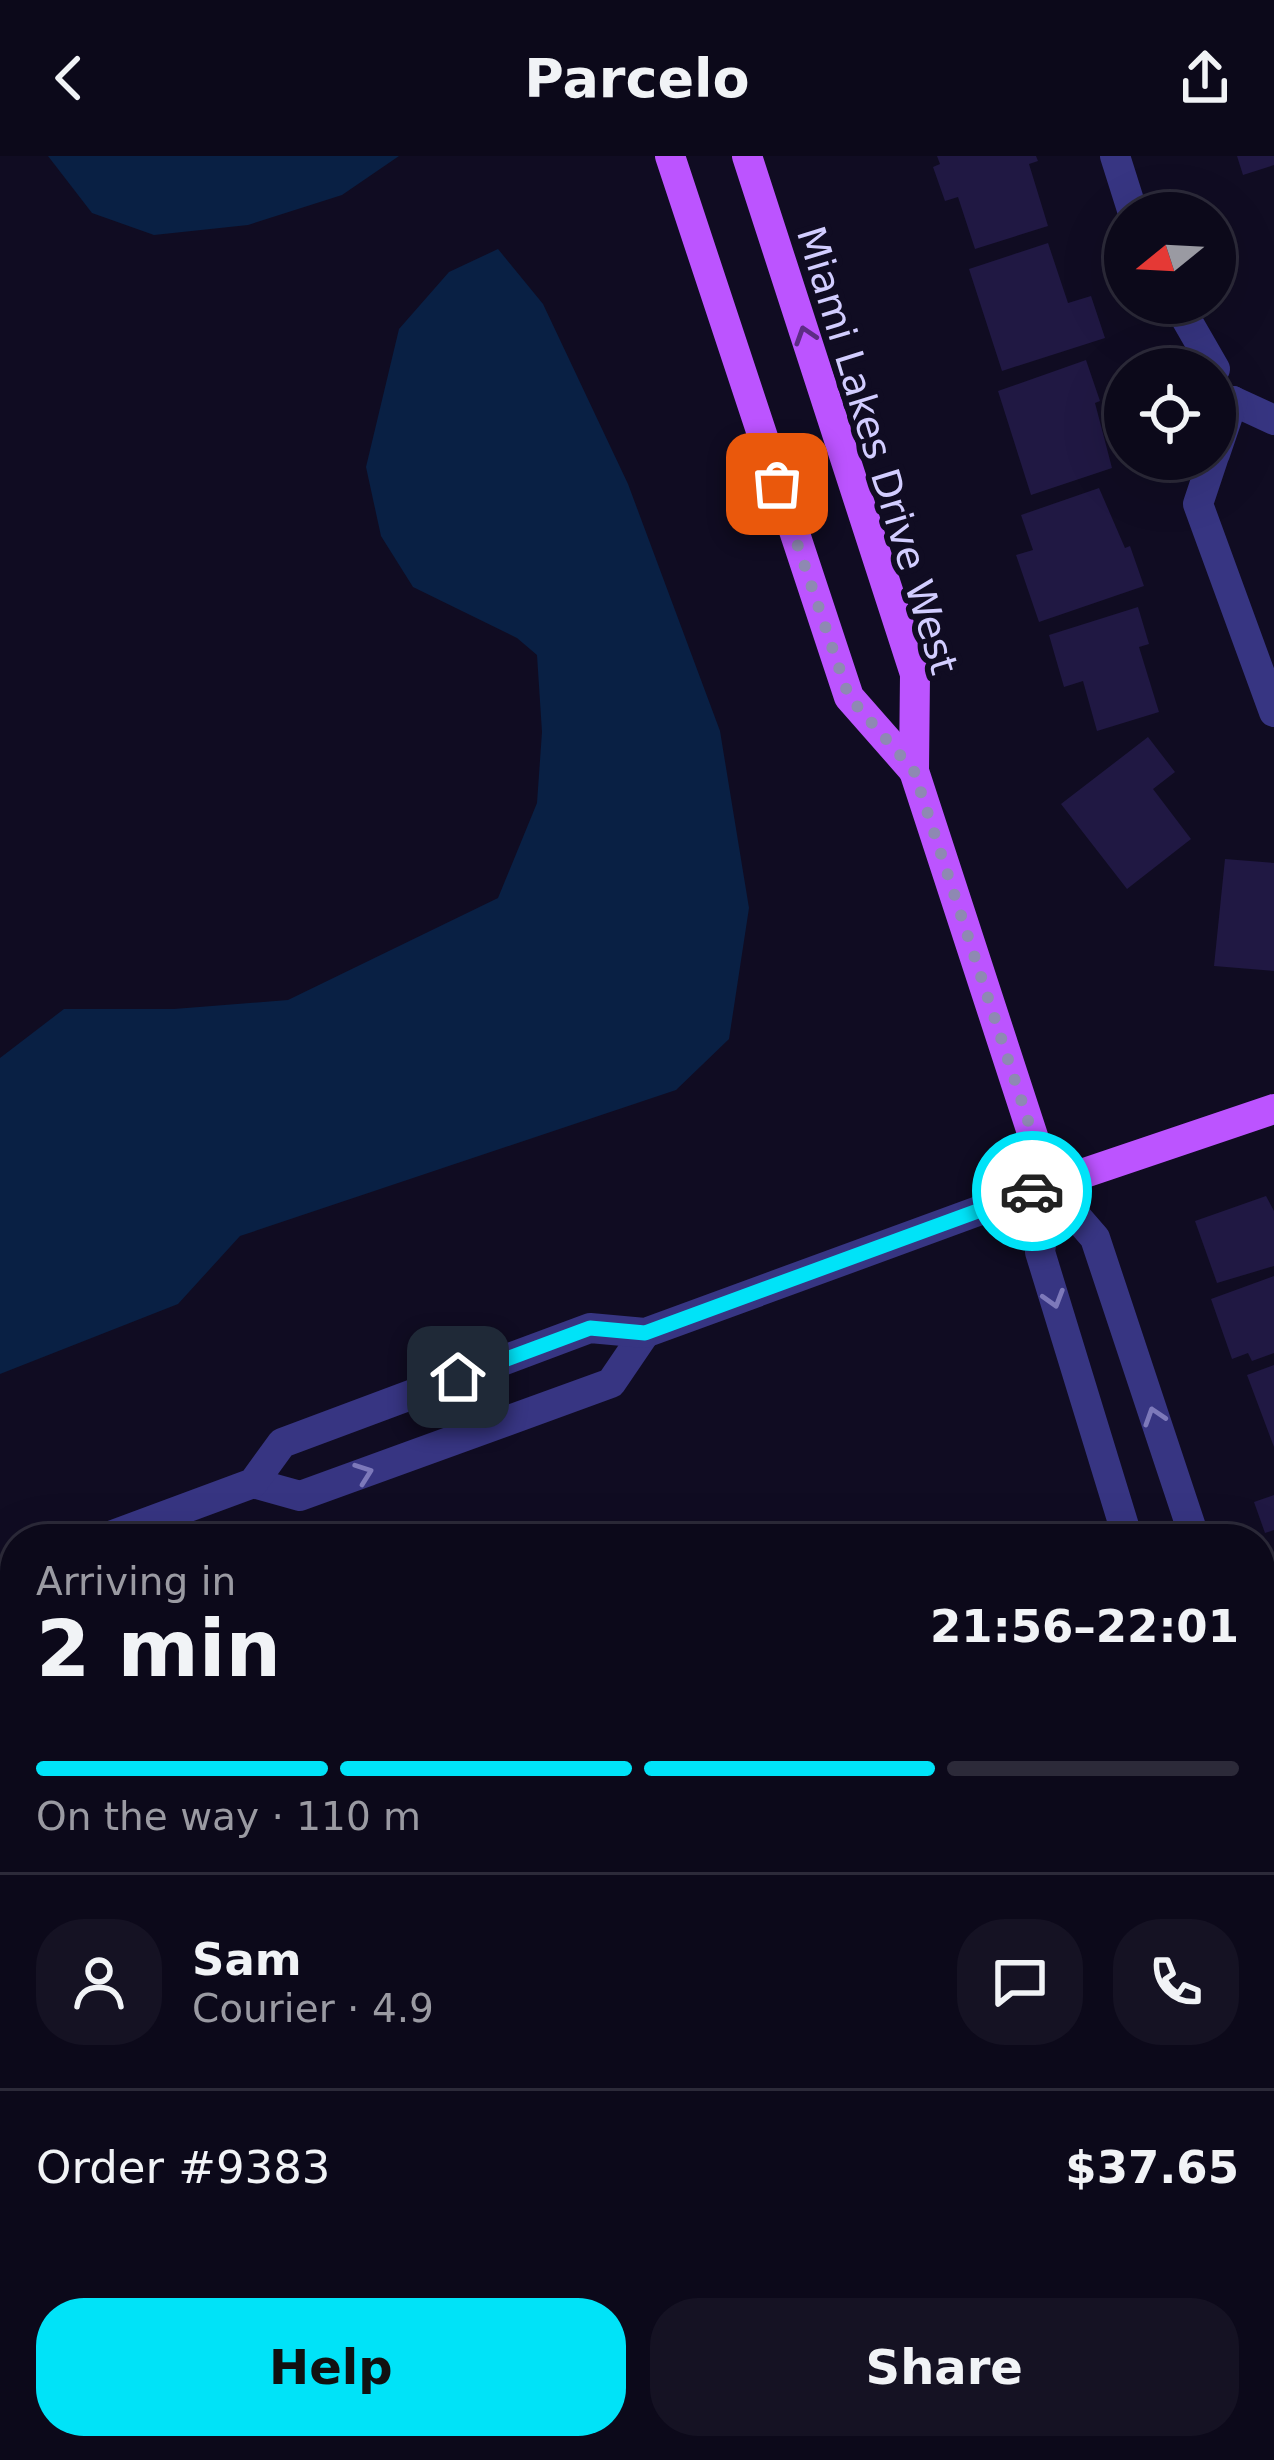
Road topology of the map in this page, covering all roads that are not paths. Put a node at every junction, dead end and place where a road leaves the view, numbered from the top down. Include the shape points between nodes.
1 (670, 156) edge
2 (747, 156) edge
3 (1115, 156) edge
4 (1126, 192) edge
5 (1236, 402) edge
6 (1274, 420) edge
7 (1206, 480) edge
8 (1274, 712) edge
9 (914, 771) junction
10 (1274, 1109) edge
11 (1049, 1185) junction
12 (645, 1333) junction
13 (253, 1483) junction
14 (142, 1524) edge
15 (1123, 1524) edge
16 (1190, 1524) edge

1 - 9 main road, Miami Lakes Drive West via 849,697
9 -> 2 main road, Miami Lakes Drive West via 915,674
3 - 4 street
5 - 6 street
7 - 8 street via 1198,504
9 - 11 main road, Miami Lakes Drive West
10 - 11 main road
11 - 12 street
11 -> 15 street via 1040,1252
16 -> 11 street via 1095,1238
12 - 13 street via 590,1328 282,1443
13 -> 12 street via 300,1496 611,1383
13 - 14 street

